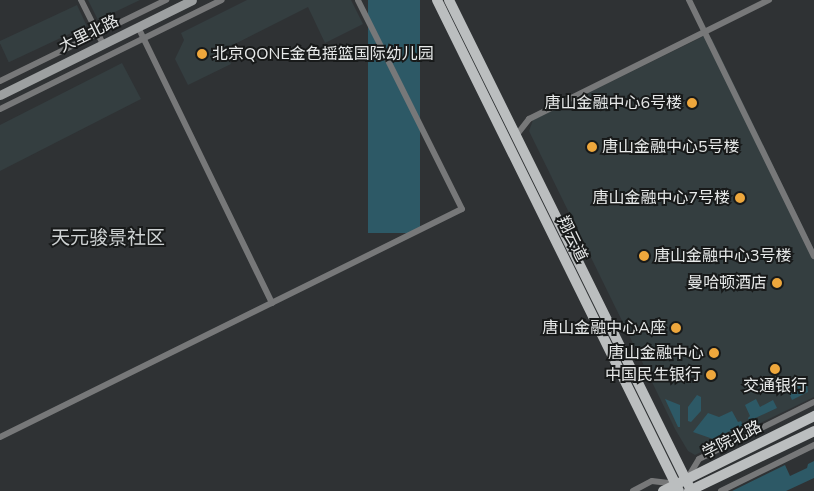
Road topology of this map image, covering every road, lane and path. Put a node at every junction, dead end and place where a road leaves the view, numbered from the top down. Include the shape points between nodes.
1 (80, 0) edge
2 (166, 0) edge
3 (192, 0) edge
4 (222, 0) edge
5 (358, 0) edge
6 (436, 0) edge
7 (449, 0) edge
8 (689, 0) edge
9 (769, 0) edge
10 (138, 27) junction
11 (98, 32) junction
12 (705, 32) junction
13 (143, 38) junction
14 (103, 44) junction
15 (0, 81) edge
16 (0, 95) edge
17 (0, 109) edge
18 (516, 137) junction
19 (814, 256) edge
20 (272, 304) junction
21 (814, 402) edge
22 (814, 416) edge
23 (814, 431) edge
24 (0, 437) edge
25 (814, 445) edge
26 (681, 485) edge
27 (632, 491) edge
28 (663, 491) edge
29 (692, 491) edge
30 (721, 491) edge

1 - 11 street
2 - 11 street
3 - 10 main road, 大里北路
4 - 13 street
5 - 20 street via 462,209
6 - 26 main road, 翔云道
7 - 18 main road, 翔云道
8 - 12 street
9 - 12 street
10 - 13 street
10 - 14 main road, 大里北路
11 - 14 street
11 - 15 street
12 - 18 street via 529,118
12 - 19 street
13 - 17 street
13 - 20 street
14 - 16 main road, 大里北路
18 - 26 main road, 翔云道
20 - 24 street
21 - 26 street via 699,459
22 - 26 main road, 学院北路
23 - 29 main road, 学院北路
25 - 30 street
26 - 27 street via 652,482
26 - 28 main road, 学院北路
26 - 29 main road, 翔云道

